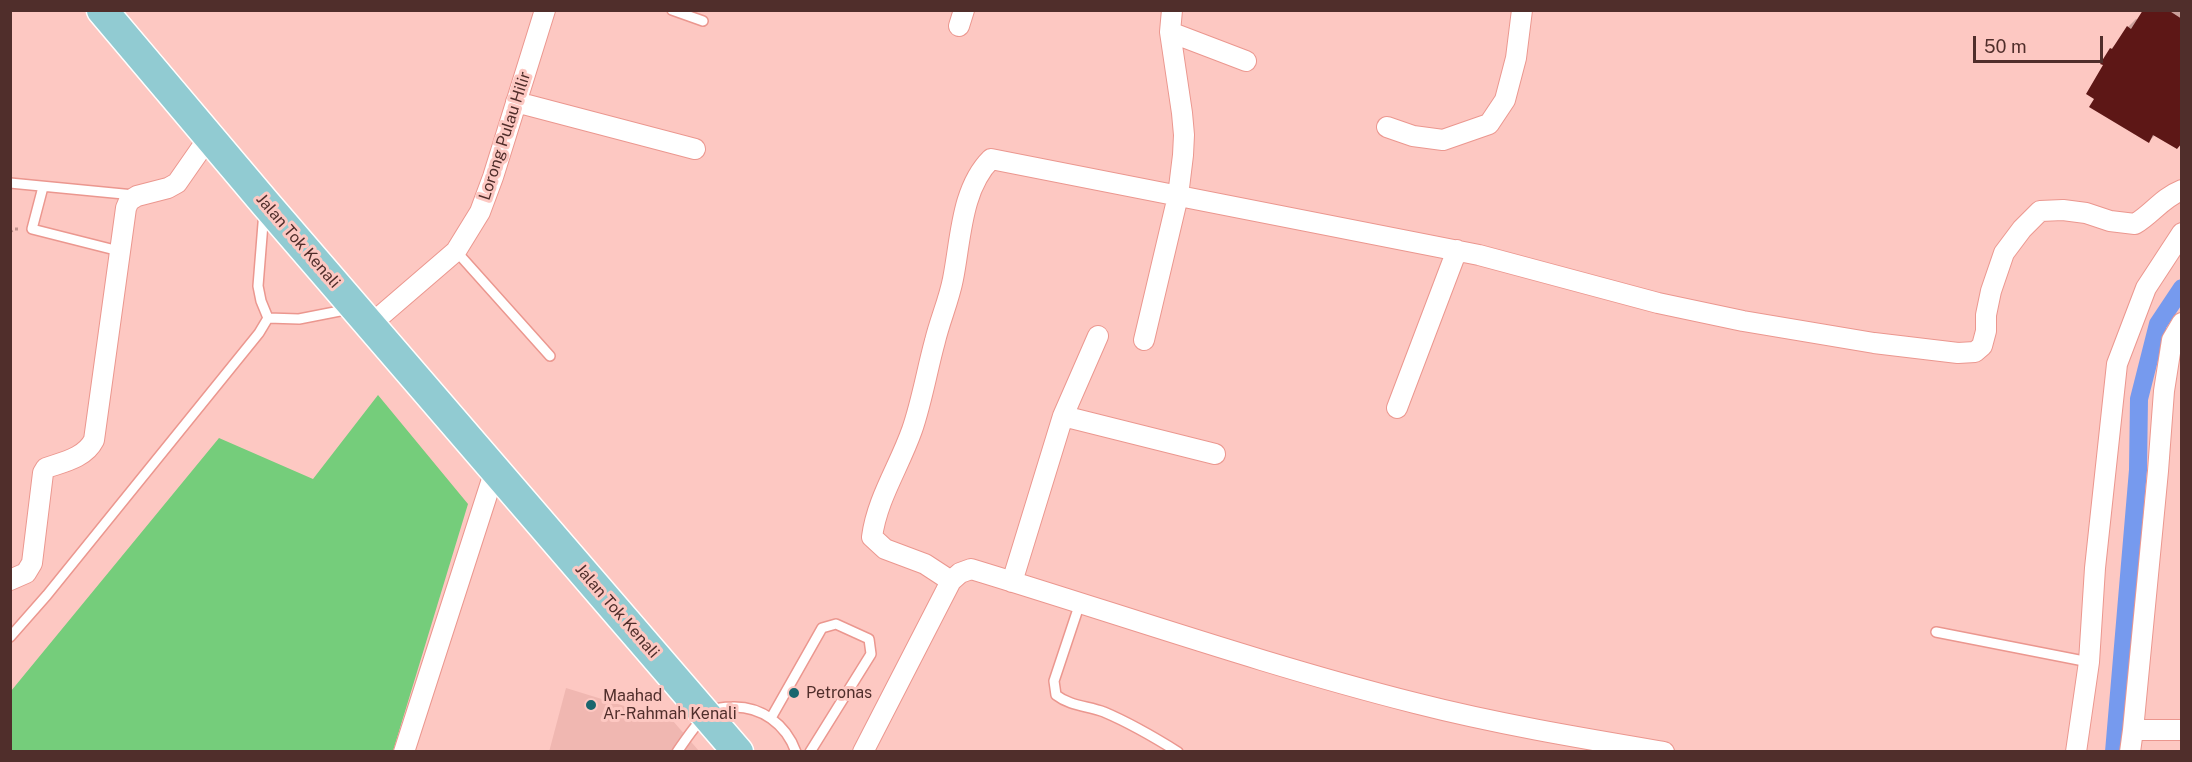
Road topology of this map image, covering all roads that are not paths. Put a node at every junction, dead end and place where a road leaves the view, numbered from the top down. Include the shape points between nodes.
1 (102, 10) edge
2 (545, 10) edge
3 (672, 10) edge
4 (1172, 10) edge
5 (1522, 10) edge
6 (703, 21) dead end
7 (1170, 32) junction
8 (1246, 61) dead end
9 (516, 102) junction
10 (1387, 127) dead end
11 (209, 137) junction
12 (695, 149) dead end
13 (10, 183) edge
14 (43, 187) junction
15 (2181, 190) edge
16 (137, 196) junction
17 (1178, 196) junction
18 (265, 203) junction
19 (2181, 233) edge
20 (1457, 250) junction
21 (119, 251) junction
22 (456, 251) junction
23 (363, 316) junction
24 (268, 318) junction
25 (2181, 323) edge
26 (1098, 336) dead end
27 (1144, 340) dead end
28 (550, 356) dead end
29 (1397, 408) dead end
30 (1063, 416) junction
31 (1215, 454) dead end
32 (495, 470) junction
33 (13, 580) edge
34 (951, 581) junction
35 (1012, 582) junction
36 (1080, 603) junction
37 (1936, 632) dead end
38 (10, 638) edge
39 (2089, 662) junction
40 (707, 715) junction
41 (771, 718) junction
42 (2133, 730) junction
43 (2181, 730) edge
44 (1664, 751) edge
45 (404, 752) edge
46 (677, 752) edge
47 (738, 752) edge
48 (796, 752) edge
49 (810, 752) edge
50 (863, 752) edge
51 (1178, 752) edge
52 (2076, 752) edge
53 (2130, 752) edge

1 - 11 main road, Jalan Tok Kenali
2 - 9 street, Lorong Pulau Hilir
3 - 6 lane
4 - 7 street
5 - 10 street via 1516,58 1505,100 1489,124 1443,140
7 - 8 street
7 - 17 street via 1184,135
9 - 12 street
9 - 22 street, Lorong Pulau Hilir via 480,213
11 - 16 street via 177,183
11 - 18 main road, Jalan Tok Kenali
13 - 14 lane
14 - 16 lane
14 - 21 lane via 32,229
15 - 20 street via 2162,200 2135,225 2075,211 2040,211 2004,253 1991,291 1982,346 1975,352 1874,343 1743,321 1658,303
16 - 21 street via 126,208
17 - 20 street
17 - 27 street
17 - 34 street via 991,159 980,170 964,212 952,282 912,429 874,519 873,537 885,549 925,564
18 - 23 main road, Jalan Tok Kenali
18 - 24 lane via 258,286
19 - 39 street via 2146,288 2117,364
20 - 29 street
21 - 33 street via 94,441 83,454 46,468 43,473 32,563 26,573
22 - 23 street, Lorong Pulau Hilir
22 - 28 lane
23 - 24 lane
23 - 32 main road, Jalan Tok Kenali
24 - 38 lane
25 - 42 street via 2172,340 2164,391
26 - 30 street
30 - 31 street
30 - 35 street
32 - 40 main road, Jalan Tok Kenali
32 - 45 street
34 - 35 street via 971,569
34 - 50 street
35 - 36 street
36 - 44 street via 1415,703 1554,733
36 - 51 lane via 1054,681 1056,695 1142,729
37 - 39 lane
39 - 52 street
40 - 41 lane via 715,709 738,707
40 - 46 lane
40 - 47 main road, Jalan Tok Kenali
41 - 48 lane via 788,735
41 - 49 lane via 822,628 836,624 869,639 871,654
42 - 43 street
42 - 53 street

